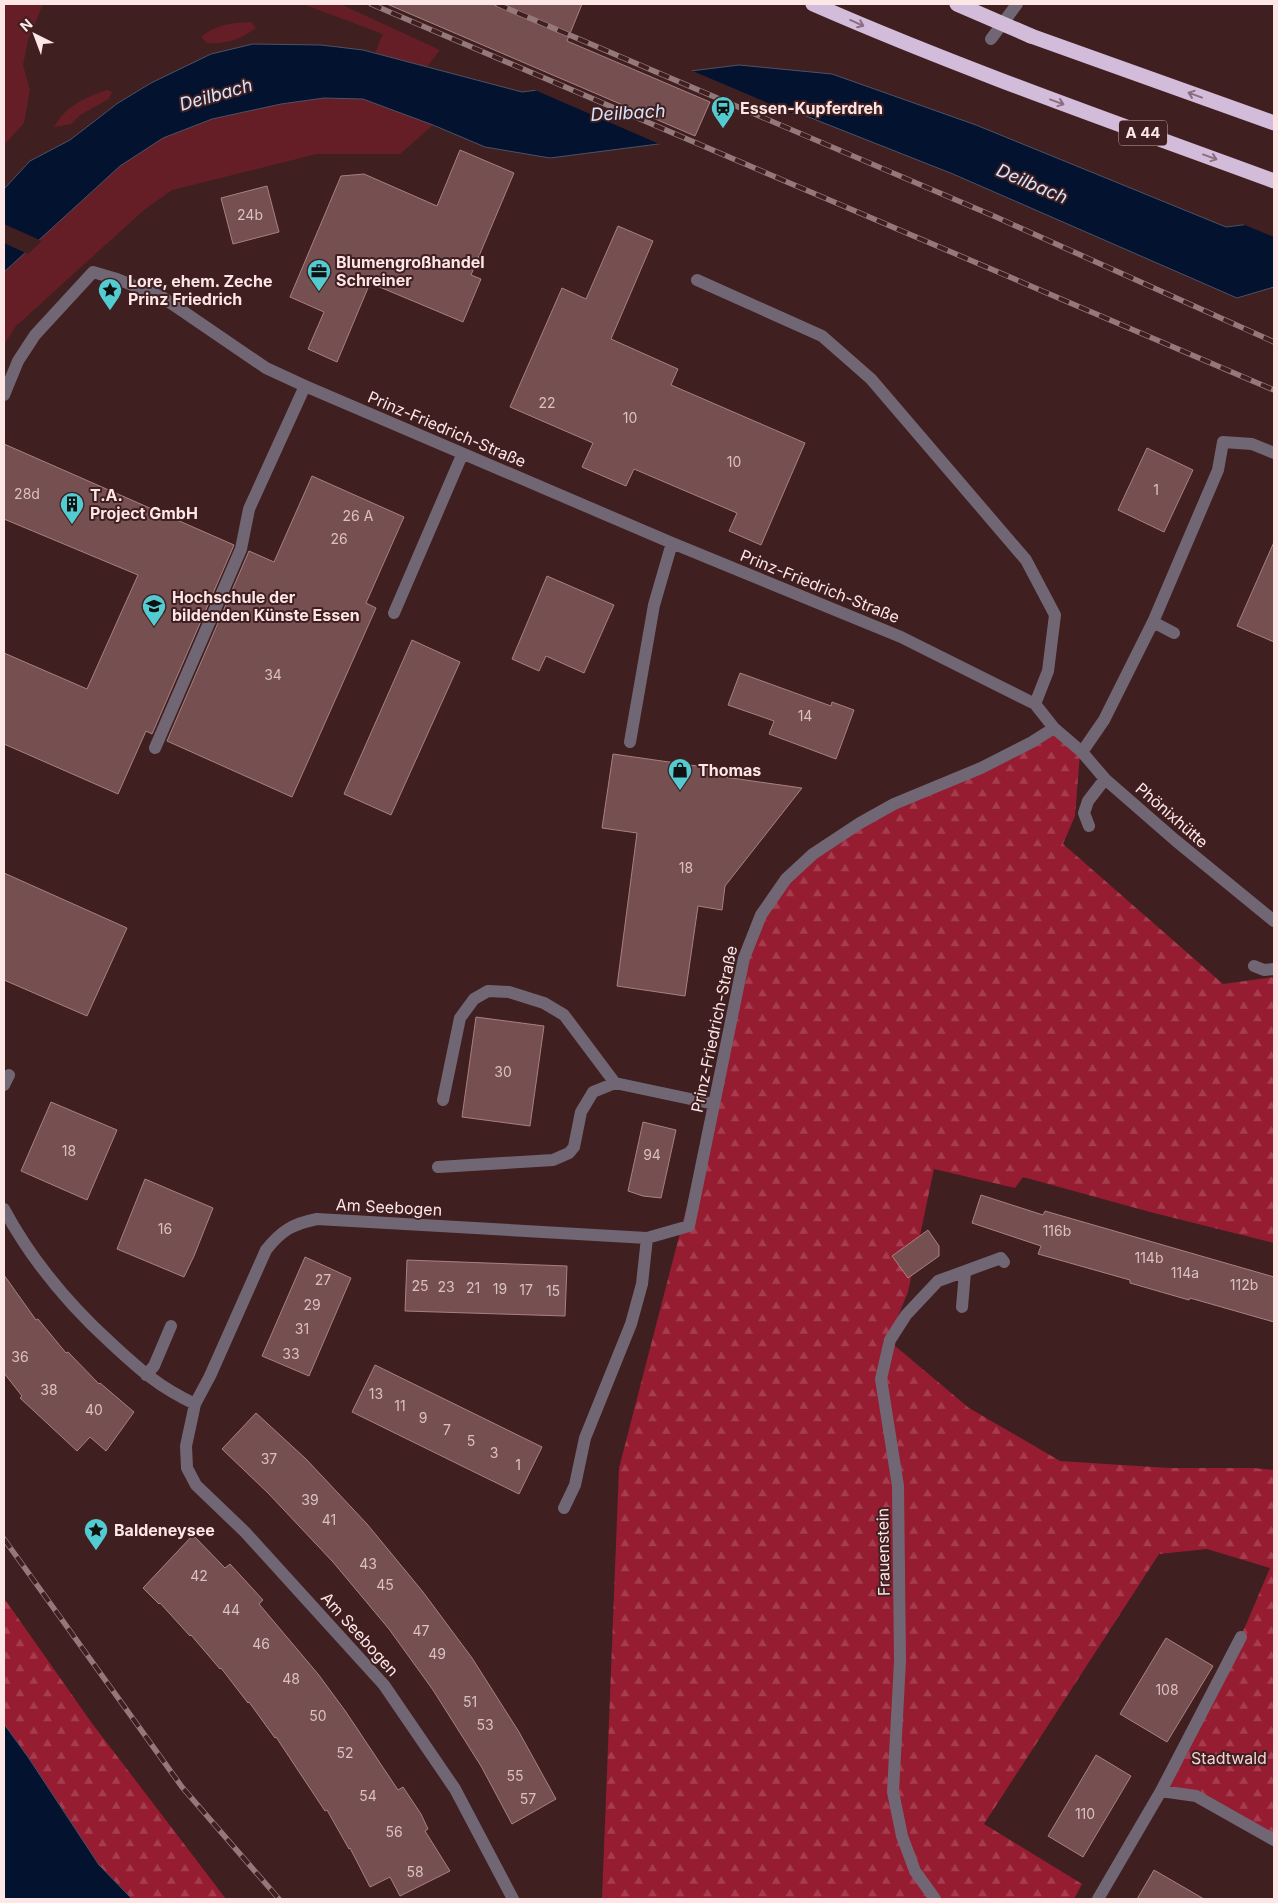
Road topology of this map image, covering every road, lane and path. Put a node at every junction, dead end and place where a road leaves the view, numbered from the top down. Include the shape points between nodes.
1 (813, 4) edge
2 (957, 4) edge
3 (1017, 4) edge
4 (991, 39) dead end
5 (1274, 123) edge
6 (1274, 181) edge
7 (697, 280) dead end
8 (305, 386) junction
9 (4, 394) edge
10 (1274, 453) edge
11 (462, 455) junction
12 (672, 543) junction
13 (394, 614) dead end
14 (1153, 622) junction
15 (1174, 633) dead end
16 (1035, 704) junction
17 (1054, 728) junction
18 (630, 742) dead end
19 (155, 748) dead end
20 (1082, 752) junction
21 (1105, 779) junction
22 (1089, 826) dead end
23 (1274, 921) edge
24 (1254, 966) dead end
25 (1274, 969) edge
26 (615, 1083) junction
27 (443, 1100) dead end
28 (714, 1104) junction
29 (438, 1167) dead end
30 (4, 1209) edge
31 (689, 1226) joint
32 (647, 1238) junction
33 (1002, 1260) dead end
34 (965, 1272) junction
35 (962, 1308) dead end
36 (171, 1326) dead end
37 (146, 1375) junction
38 (195, 1404) junction
39 (564, 1508) dead end
40 (1241, 1637) dead end
41 (1161, 1791) junction
42 (1274, 1840) edge
43 (513, 1899) edge
44 (935, 1899) edge
45 (1098, 1899) edge

1 -> 6 highway, A 44 via 1011,85
5 -> 2 highway, bridge via 1031,36
3 - 4 street
7 - 16 street via 822,336 871,379 1026,560 1055,615 1048,671
8 - 9 street, Prinz-Friedrich-Straße via 266,368 162,297 93,272 35,334 18,361
8 - 11 street, Prinz-Friedrich-Straße
8 - 19 street via 249,509 241,549
10 - 14 street via 1252,444 1223,442 1218,470
11 - 12 street, Prinz-Friedrich-Straße
11 - 13 street
12 - 16 street, Prinz-Friedrich-Straße via 901,637
12 - 18 street via 654,605
14 - 15 street
14 - 20 street via 1104,720
16 - 17 street, Prinz-Friedrich-Straße
17 - 20 street, Phönixhütte
17 - 28 street, Prinz-Friedrich-Straße via 981,768 894,804 860,823 814,854 786,879 761,915 744,958
20 - 21 street, Phönixhütte
21 - 22 street via 1088,801 1084,814
21 - 23 street, Phönixhütte
24 - 25 street
26 - 27 street via 564,1015 544,1003 509,992 488,991 474,999 460,1018
26 - 28 street
26 - 29 street via 593,1092 581,1112 574,1147 569,1153 553,1160
28 - 31 street, Prinz-Friedrich-Straße
30 - 37 street via 18,1236 49,1280 86,1320
31 - 32 street, Am Seebogen
32 - 38 street, Am Seebogen via 317,1220 301,1222 277,1236 266,1250
32 - 39 street via 642,1284 631,1324 585,1438 575,1485
33 - 34 street, Frauenstein
34 - 35 street
34 - 44 street, Frauenstein via 938,1281 906,1314 890,1340 881,1379 898,1486 900,1661 893,1792 902,1836 915,1871
36 - 37 street via 154,1366
37 - 38 street via 169,1392
38 - 43 street, Am Seebogen via 186,1446 187,1468 196,1485 245,1532 384,1685 455,1789
40 - 41 street
41 - 42 street via 1196,1796
41 - 45 street

